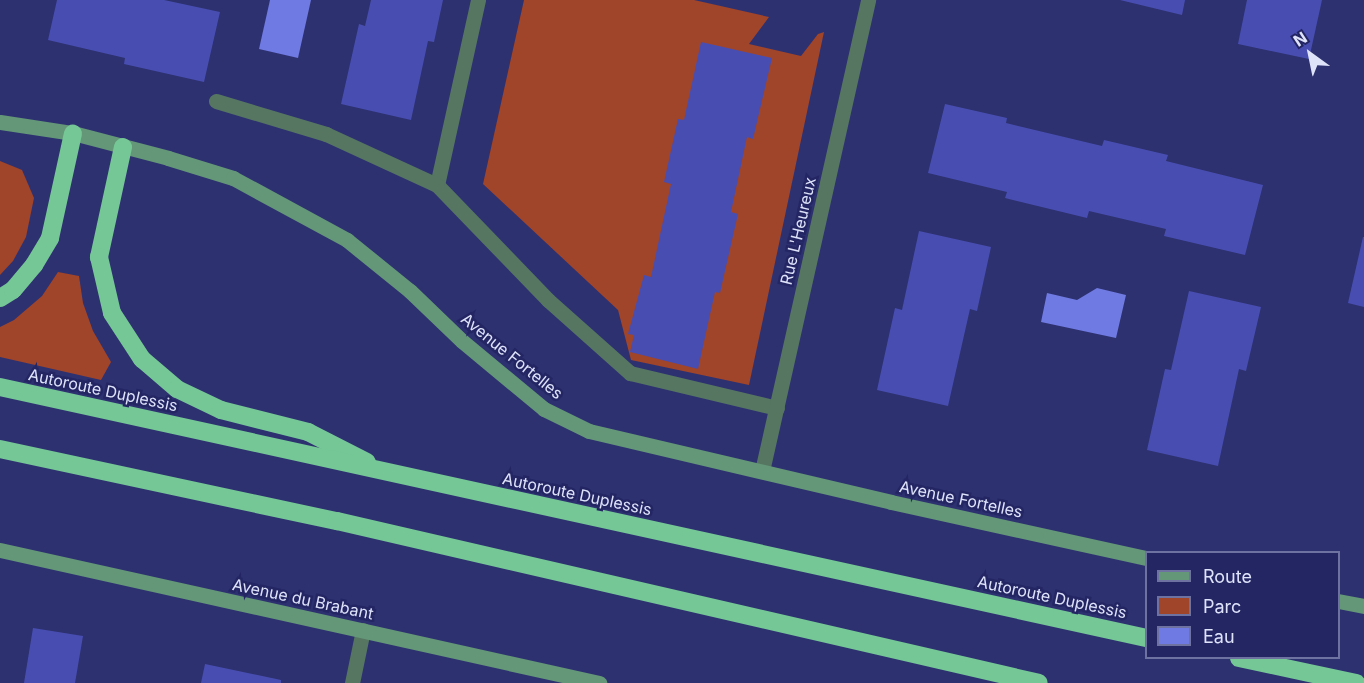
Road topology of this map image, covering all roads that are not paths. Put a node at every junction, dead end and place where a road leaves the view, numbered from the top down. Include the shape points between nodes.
1 (478, 0) edge
2 (868, 0) edge
3 (216, 101) dead end
4 (0, 122) edge
5 (73, 133) junction
6 (123, 147) junction
7 (437, 185) junction
8 (0, 298) edge
9 (0, 387) edge
10 (777, 408) junction
11 (0, 449) edge
12 (762, 471) junction
13 (390, 473) junction
14 (0, 550) edge
15 (1145, 558) edge
16 (1340, 601) edge
17 (1364, 606) edge
18 (363, 630) junction
19 (1145, 638) edge
20 (1248, 659) edge
21 (352, 683) edge
22 (599, 683) edge
23 (1039, 683) edge
24 (1356, 683) edge

1 - 7 street
2 - 10 street, Rue L'Heureux
3 - 7 street via 326,134
4 - 5 street, Avenue Fortelles
5 - 6 street, Avenue Fortelles
5 - 8 highway via 50,238 34,266 13,290
6 - 12 street, Avenue Fortelles via 233,178 347,240 544,409 589,431
6 - 13 highway via 99,257 112,313 142,359 177,389 222,410 308,432
7 - 10 street via 548,300 630,373
9 - 13 highway, Autoroute Duplessis
10 - 12 street, Rue L'Heureux
11 - 23 highway via 337,521
12 - 15 street, Avenue Fortelles
13 - 19 highway, Autoroute Duplessis
14 - 18 street, Avenue du Brabant
16 - 17 street
18 - 21 street
18 - 22 street, Avenue du Brabant
20 - 24 highway

